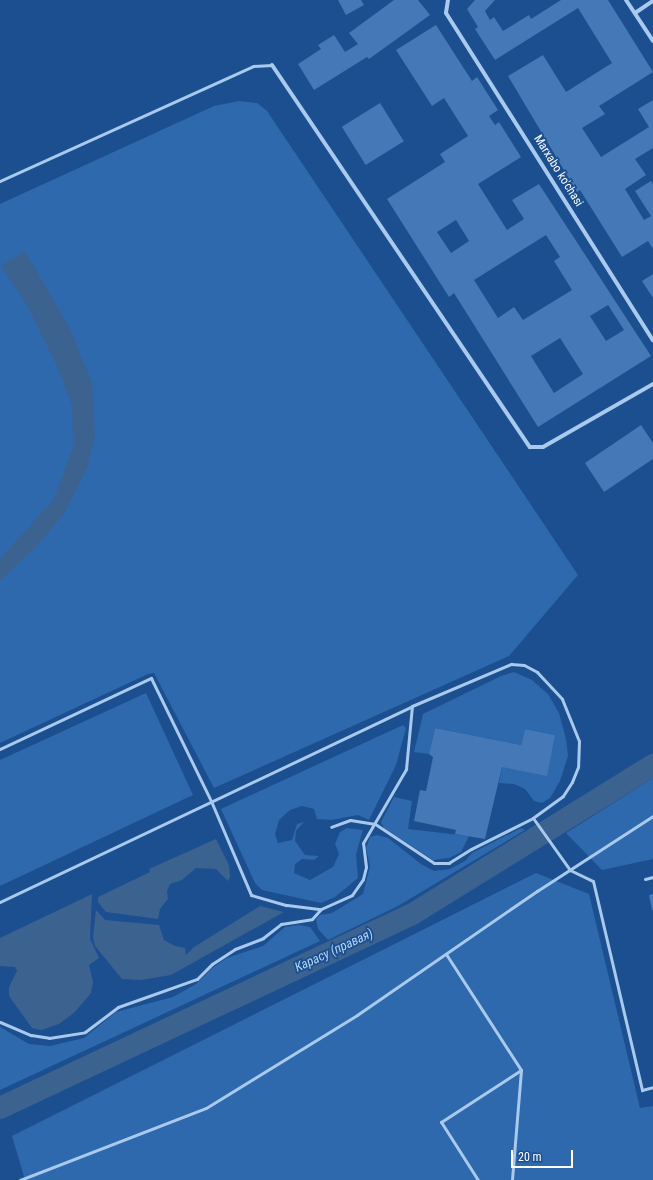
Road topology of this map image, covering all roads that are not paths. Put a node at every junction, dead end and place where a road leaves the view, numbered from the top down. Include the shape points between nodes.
1 (448, 0) edge
2 (626, 0) edge
3 (653, 1) edge
4 (635, 13) junction
5 (653, 41) edge
6 (272, 65) joint
7 (0, 181) edge
8 (653, 340) edge
9 (653, 384) edge
10 (412, 706) junction
11 (0, 749) edge
12 (211, 801) junction
13 (653, 816) edge
14 (533, 818) junction
15 (375, 824) junction
16 (331, 827) dead end
17 (570, 869) junction
18 (653, 877) edge
19 (645, 879) dead end
20 (0, 902) edge
21 (321, 909) junction
22 (446, 954) junction
23 (0, 1022) edge
24 (521, 1070) junction
25 (653, 1087) edge
26 (20, 1180) edge
27 (478, 1180) edge
28 (512, 1180) edge

1 - 8 street, Marxabo ko'chasi via 446,13
2 - 4 street
3 - 4 street
4 - 5 street
6 - 7 lane via 253,66
6 - 9 street via 530,447 543,447
10 - 12 lane
10 - 14 lane via 512,664 524,665 551,683 562,698 572,720 579,741 580,755 572,782 563,796
10 - 15 lane via 406,769
11 - 12 lane via 151,678
12 - 20 lane
12 - 21 lane via 251,895 287,905
13 - 17 lane
14 - 15 lane via 449,863 434,863
14 - 17 lane
15 - 16 lane via 350,820
15 - 21 lane via 363,842 366,867 360,884 352,895
17 - 22 lane
17 - 25 lane via 593,881 642,1090
18 - 19 lane
21 - 23 lane via 312,919 281,924 263,938 235,949 212,964 196,979 118,1006 85,1032 49,1038 31,1035
22 - 24 lane
22 - 26 lane via 357,1015 206,1108
24 - 27 lane via 441,1122
24 - 28 lane

